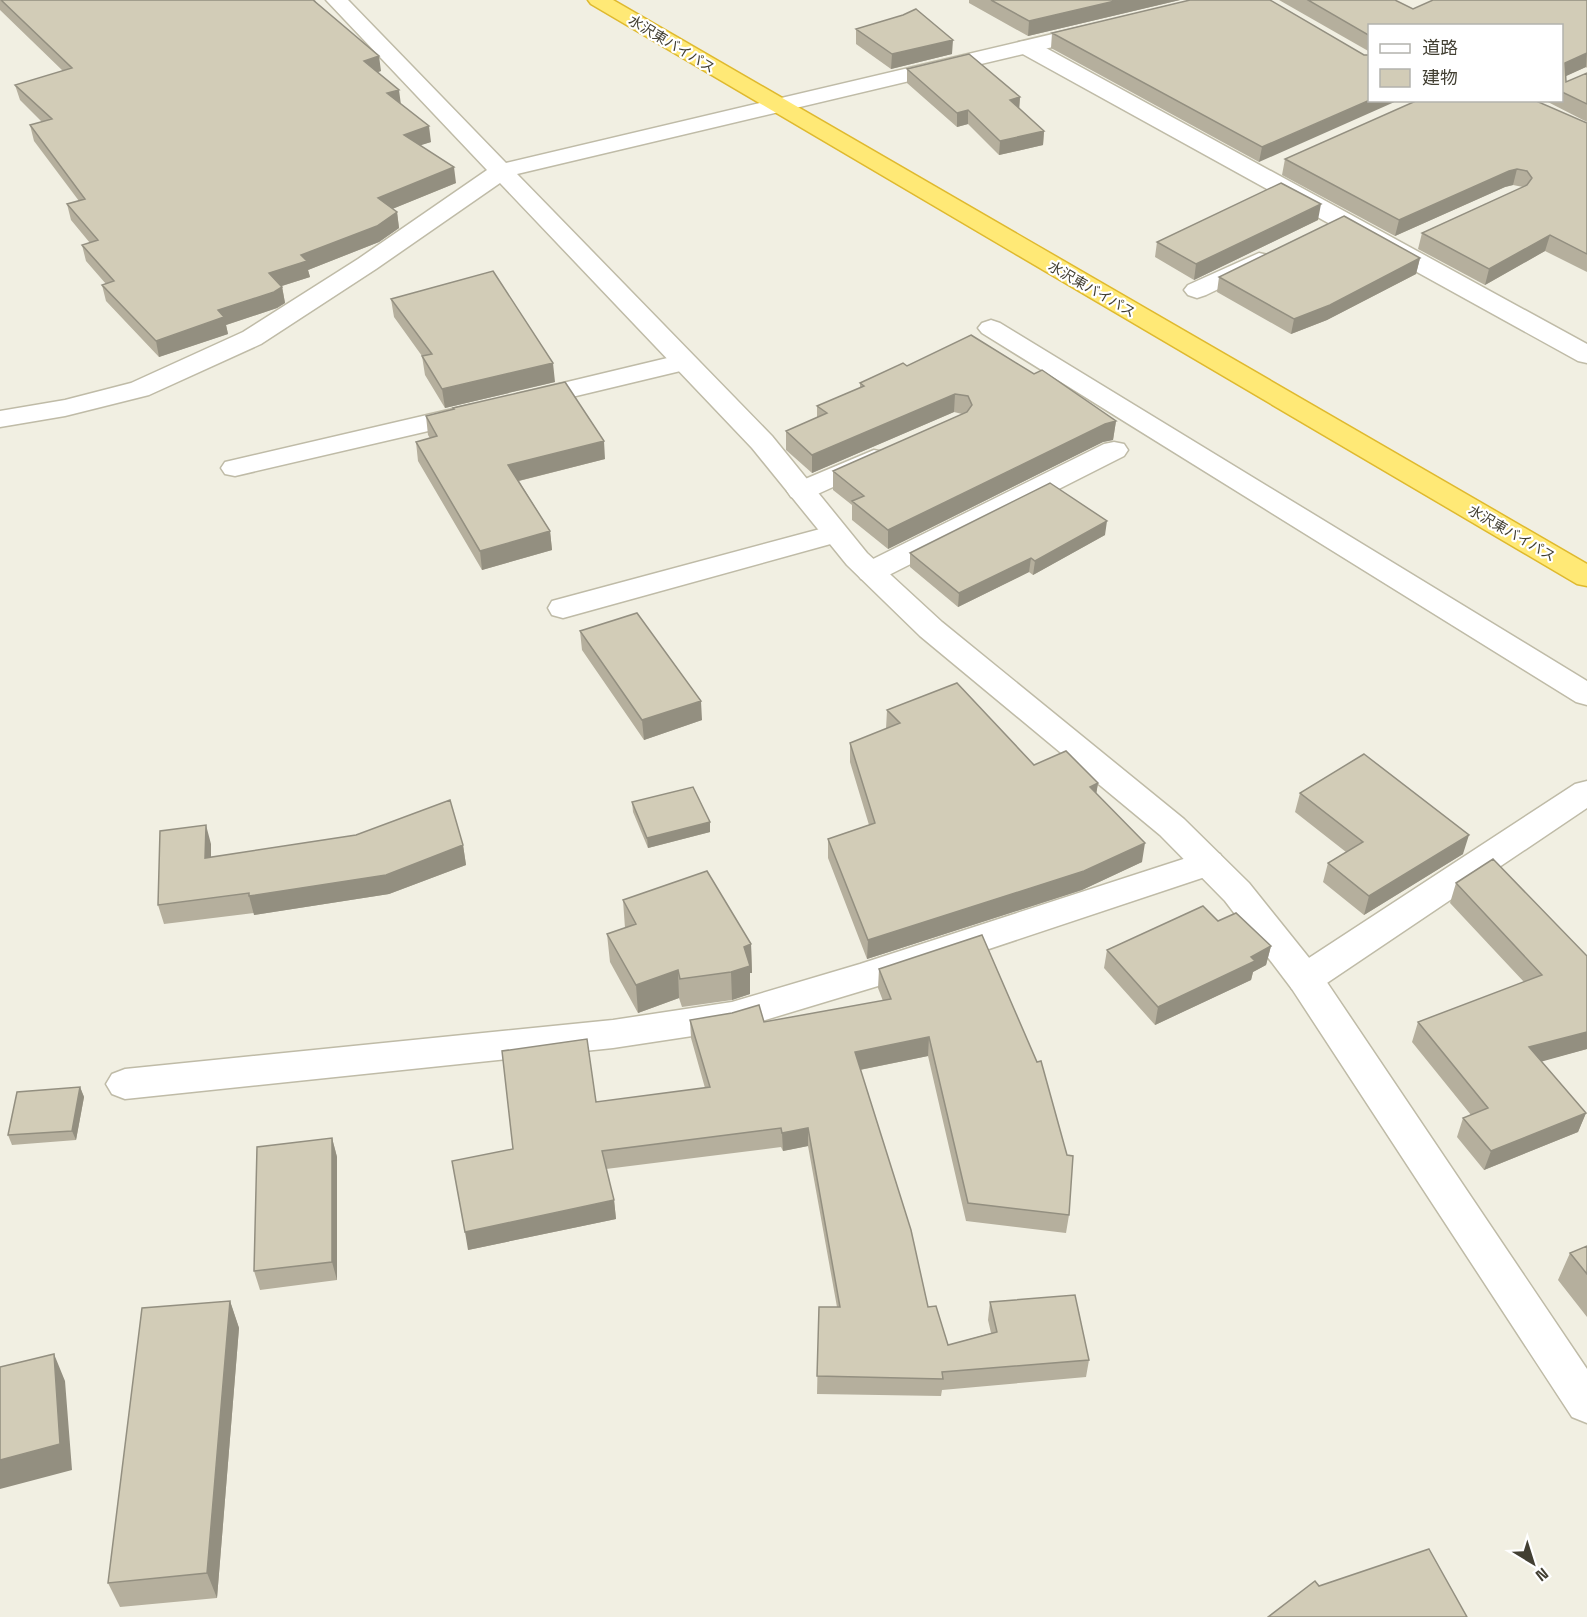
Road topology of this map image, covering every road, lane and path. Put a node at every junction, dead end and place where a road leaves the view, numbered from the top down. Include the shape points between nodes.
1 (336, 0) edge
2 (598, 0) edge
3 (1116, 25) edge
4 (1027, 47) junction
5 (777, 106) junction
6 (502, 171) junction
7 (1280, 250) edge
8 (1197, 290) dead end
9 (991, 328) dead end
10 (1587, 355) edge
11 (684, 362) junction
12 (0, 419) edge
13 (893, 450) edge
14 (1114, 450) dead end
15 (236, 468) dead end
16 (801, 490) junction
17 (835, 534) junction
18 (871, 572) junction
19 (1587, 577) edge
20 (563, 608) dead end
21 (1587, 695) edge
22 (1587, 792) edge
23 (1208, 864) junction
24 (1305, 979) junction
25 (125, 1084) dead end
26 (1587, 1404) edge

1 - 6 street
2 - 5 highway, 水沢東バイパス
3 - 4 street
4 - 5 street
4 - 10 street via 1269,170 1331,225 1405,244
5 - 6 street
5 - 19 highway, 水沢東バイパス
6 - 11 street
6 - 12 street via 252,338 140,389
7 - 8 street
9 - 21 street
11 - 15 street
11 - 16 street via 762,442
13 - 16 street
14 - 18 street
16 - 17 street
17 - 18 street
17 - 20 street
18 - 23 street via 930,629 1172,827
22 - 24 street
23 - 24 street via 1237,892
23 - 25 street via 732,1016 613,1034
24 - 26 street

